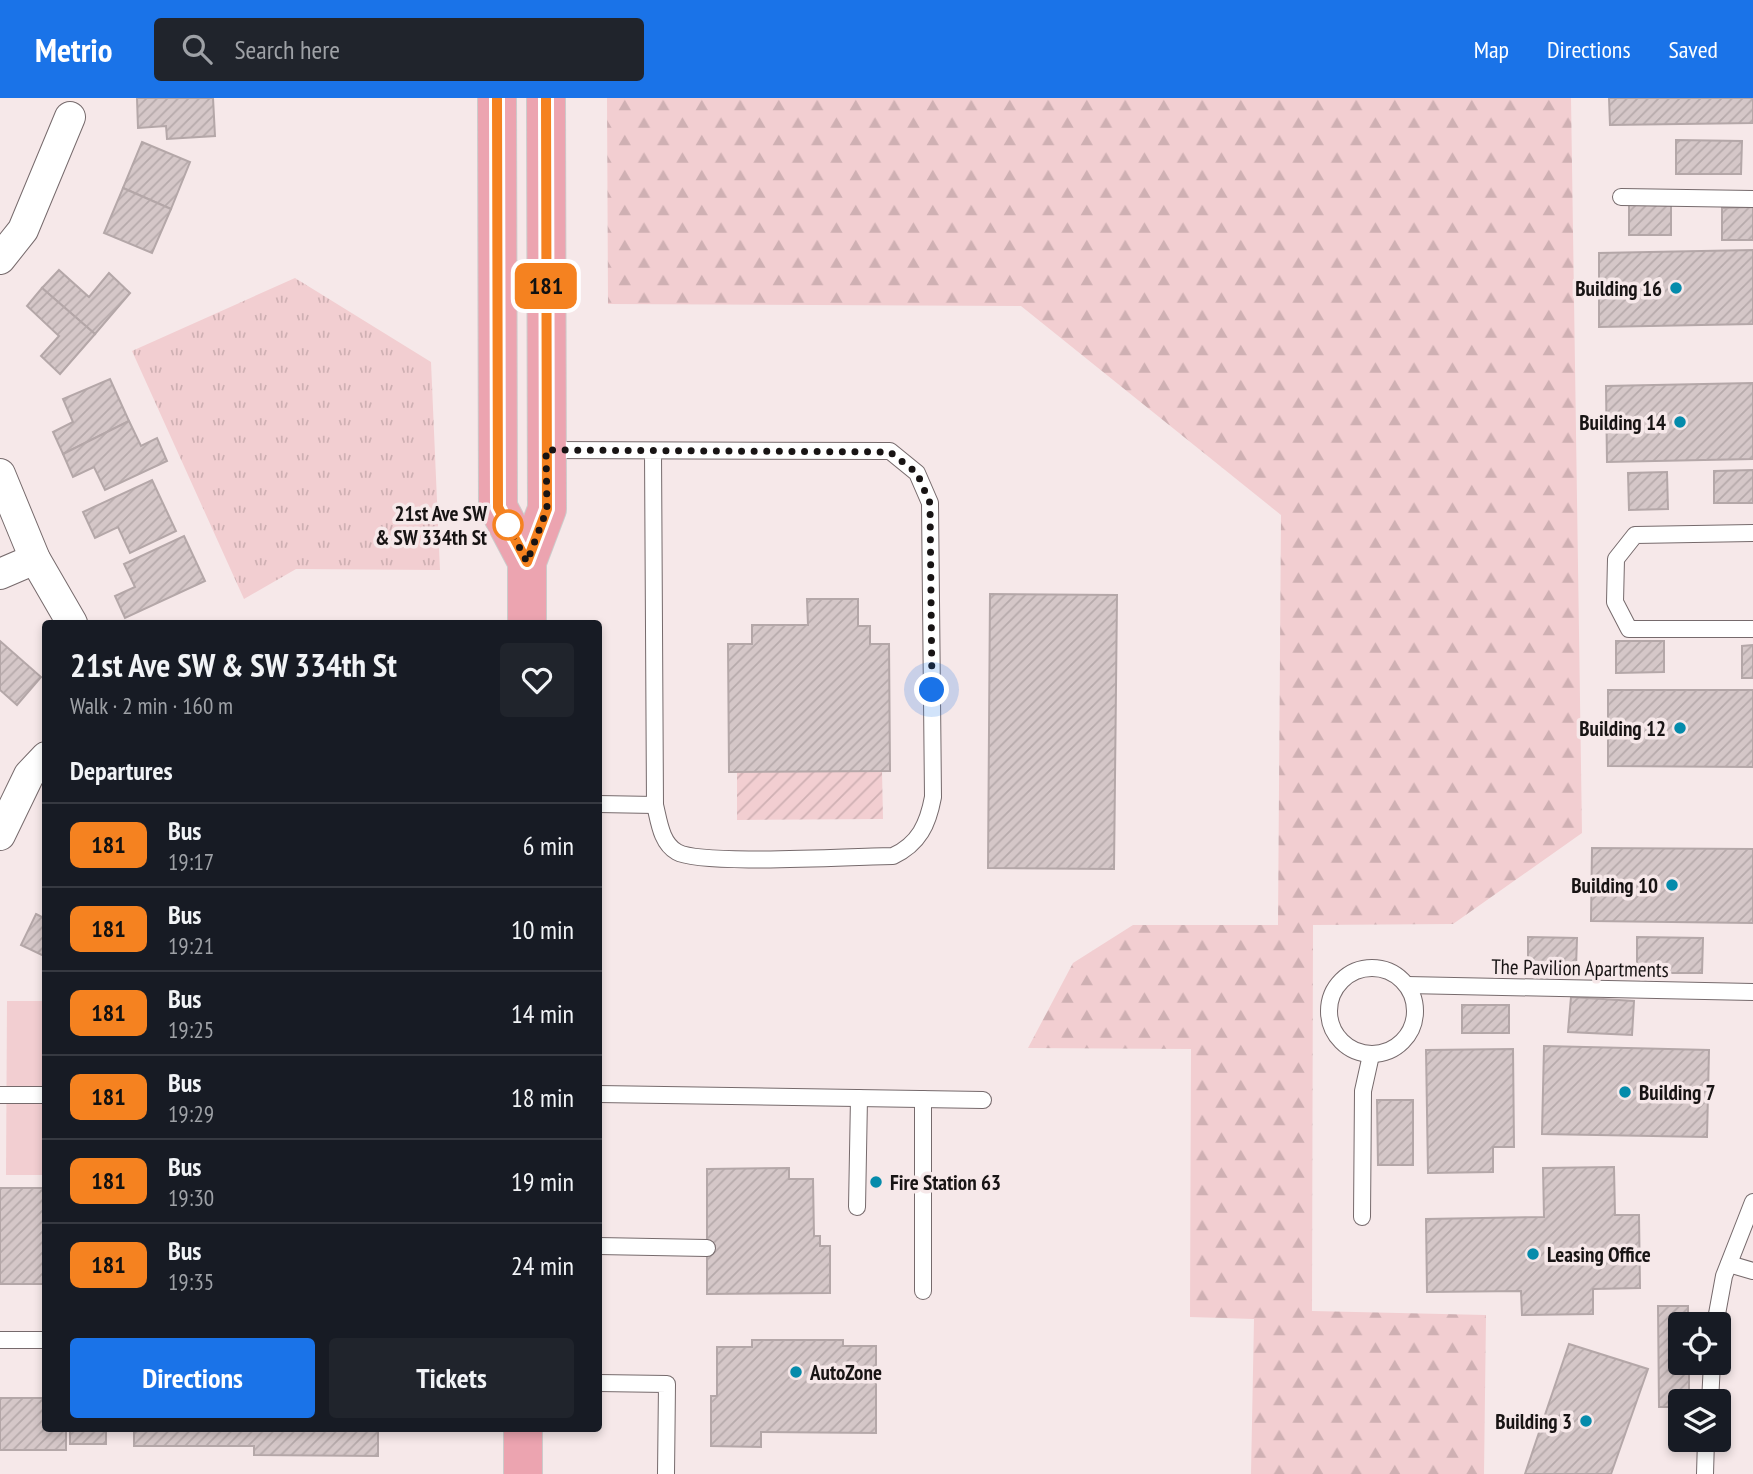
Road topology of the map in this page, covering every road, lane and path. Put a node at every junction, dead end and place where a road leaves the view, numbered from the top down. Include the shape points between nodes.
1 (497, 98) edge
2 (546, 98) edge
3 (70, 117) dead end
4 (1621, 197) dead end
5 (1753, 199) edge
6 (0, 259) edge
7 (546, 450) junction
8 (653, 451) junction
9 (0, 474) edge
10 (1753, 533) edge
11 (35, 559) junction
12 (527, 562) junction
13 (0, 574) edge
14 (70, 620) edge
15 (527, 620) edge
16 (1753, 629) edge
17 (42, 761) edge
18 (602, 804) edge
19 (655, 805) junction
20 (0, 835) edge
21 (1407, 985) junction
22 (1753, 992) edge
23 (1371, 1055) junction
24 (602, 1094) edge
25 (0, 1095) edge
26 (42, 1095) edge
27 (859, 1098) junction
28 (923, 1099) junction
29 (983, 1100) dead end
30 (1753, 1202) edge
31 (857, 1207) dead end
32 (1362, 1217) dead end
33 (602, 1246) edge
34 (707, 1248) dead end
35 (1729, 1264) junction
36 (1753, 1271) edge
37 (923, 1291) dead end
38 (1718, 1312) edge
39 (0, 1340) edge
40 (42, 1340) edge
41 (602, 1383) edge
42 (523, 1432) edge
43 (1706, 1452) edge
44 (523, 1474) edge
45 (666, 1474) edge
46 (1705, 1474) edge

1 - 12 main road via 498,507
2 - 7 main road
3 - 6 street via 23,229
4 - 5 lane
7 - 8 lane
7 - 12 main road via 547,509
8 - 19 lane
8 - 19 lane via 890,452 917,473 930,503 933,797 917,839 893,856 688,856 666,841
9 - 11 street
10 - 16 lane via 1635,535 1616,559 1615,602 1629,629
11 - 13 street
11 - 14 street
12 - 15 main road
17 - 20 street via 29,775
18 - 19 lane
21 - 22 lane, The Pavilion Apartments
21 - 23 lane via 1416,1007 1409,1035 1399,1046
21 - 23 lane via 1392,973 1365,968 1340,981 1332,992 1329,1020 1334,1033 1350,1048
23 - 32 lane via 1363,1091
24 - 27 lane
25 - 26 lane
27 - 28 lane
27 - 31 lane
28 - 29 lane
28 - 37 lane
30 - 35 lane
33 - 34 lane
35 - 36 lane
35 - 38 lane
39 - 40 lane
41 - 45 lane via 667,1384
42 - 44 main road
43 - 46 lane

